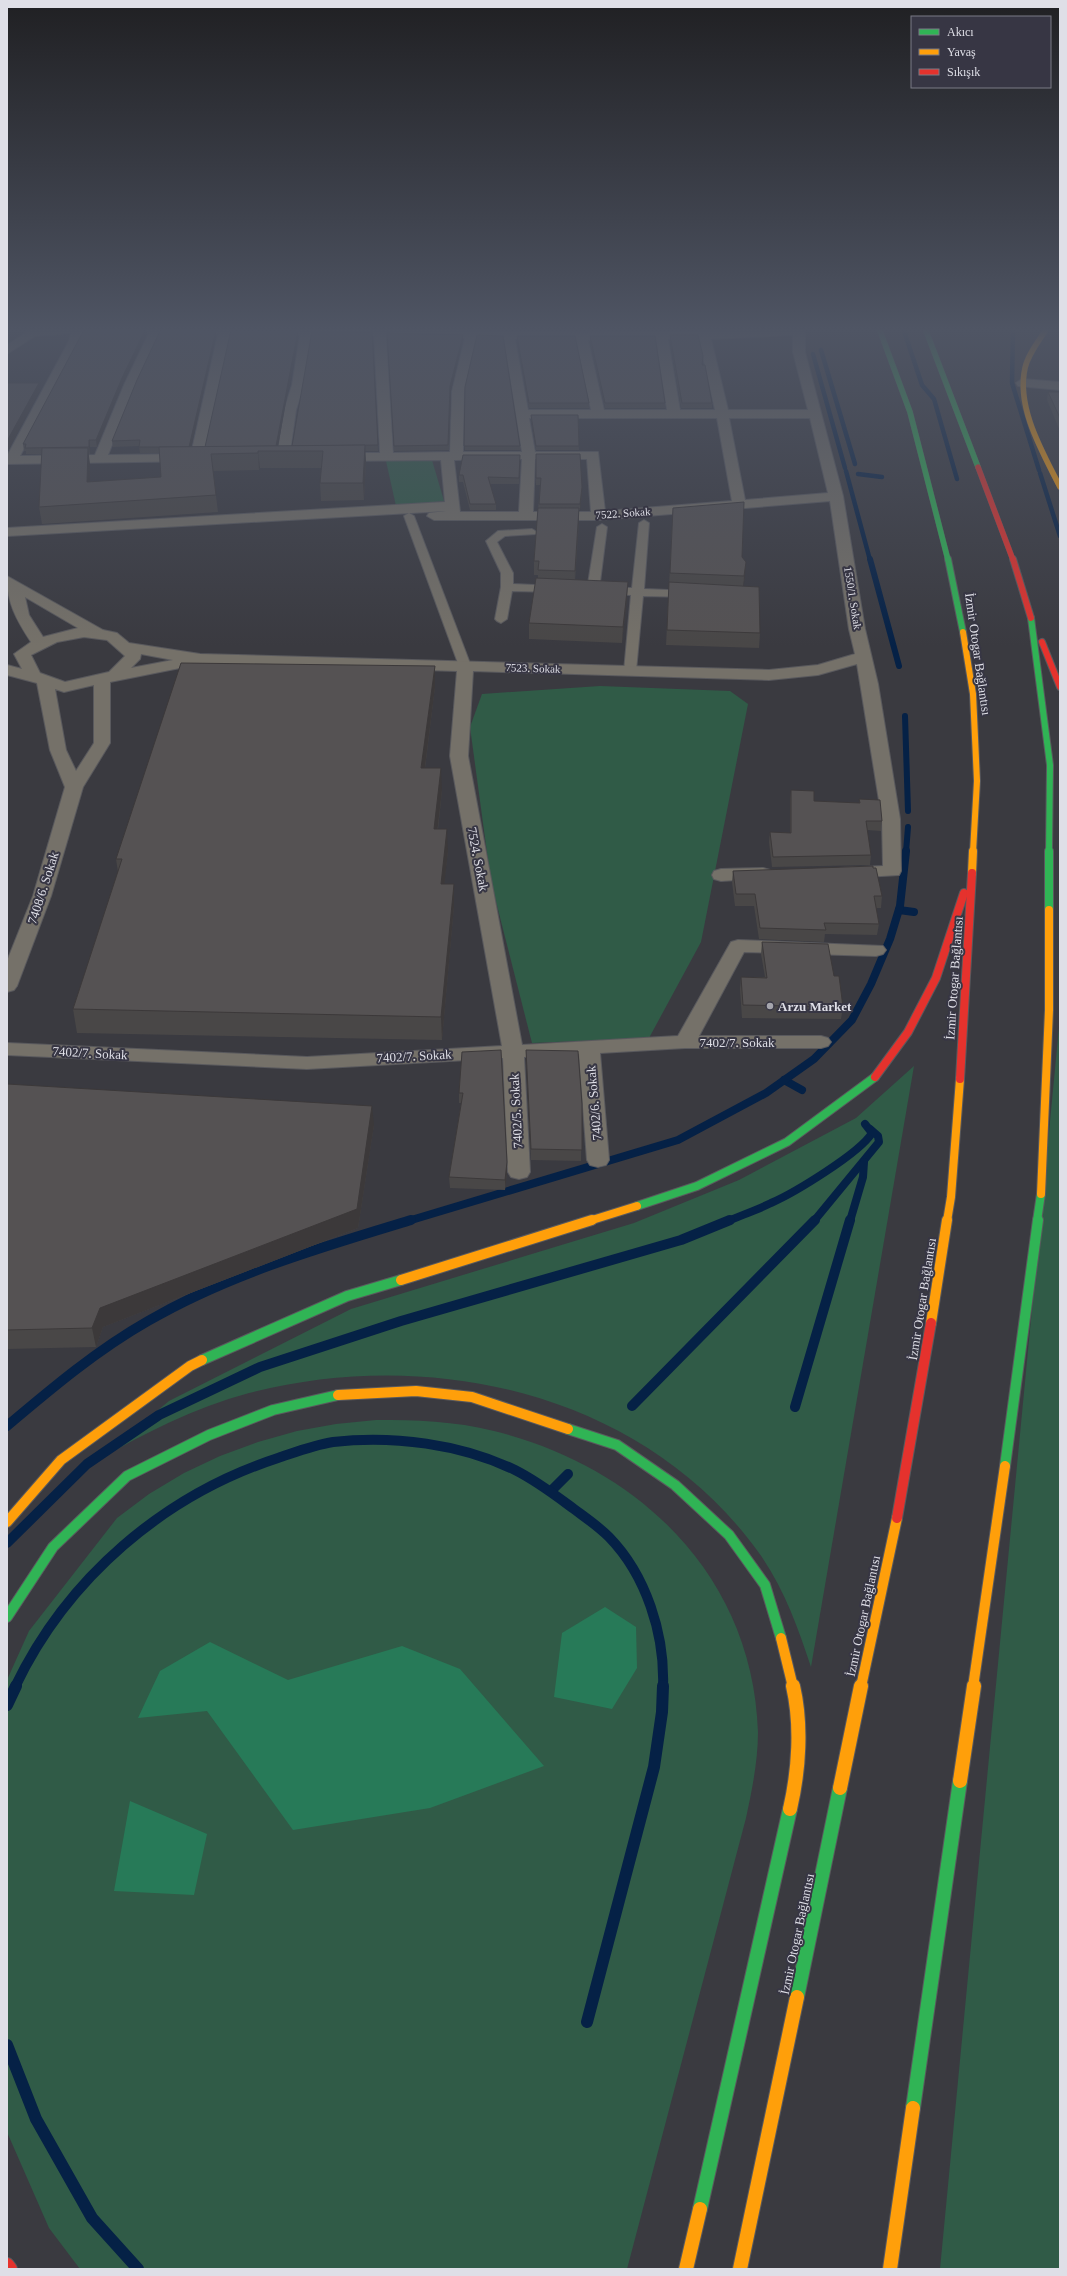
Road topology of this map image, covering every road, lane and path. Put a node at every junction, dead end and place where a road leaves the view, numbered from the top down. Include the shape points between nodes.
1 (28, 434) edge
2 (110, 434) edge
3 (202, 434) edge
4 (287, 434) edge
5 (386, 434) edge
6 (454, 434) edge
7 (525, 434) edge
8 (726, 434) edge
9 (820, 434) edge
10 (916, 434) edge
11 (965, 434) edge
12 (1040, 434) edge
13 (452, 455) junction
14 (529, 455) junction
15 (387, 456) junction
16 (268, 457) edge
17 (284, 457) junction
18 (298, 457) edge
19 (320, 457) edge
20 (100, 458) junction
21 (197, 458) junction
22 (213, 458) edge
23 (9, 460) edge
24 (1056, 473) edge
25 (1060, 487) edge
26 (836, 496) junction
27 (739, 504) junction
28 (453, 511) junction
29 (409, 516) joint
30 (526, 516) junction
31 (600, 521) junction
32 (644, 523) dead end
33 (7, 532) edge
34 (532, 532) dead end
35 (11, 582) edge
36 (507, 587) junction
37 (569, 589) edge
38 (638, 592) junction
39 (707, 594) edge
40 (13, 609) edge
41 (1030, 613) junction
42 (501, 619) dead end
43 (98, 634) junction
44 (39, 642) junction
45 (124, 647) junction
46 (15, 654) edge
47 (864, 656) junction
48 (200, 659) junction
49 (464, 666) junction
50 (7, 670) edge
51 (630, 671) junction
52 (108, 677) junction
53 (39, 678) junction
54 (1060, 687) edge
55 (74, 787) junction
56 (974, 863) junction
57 (830, 872) edge
58 (783, 873) edge
59 (721, 875) dead end
60 (876, 950) dead end
61 (7, 986) edge
62 (685, 1042) junction
63 (821, 1042) dead end
64 (589, 1047) junction
65 (7, 1049) edge
66 (513, 1051) junction
67 (598, 1160) dead end
68 (519, 1172) dead end
69 (7, 1522) edge
70 (7, 1617) edge
71 (7, 2265) edge
72 (10, 2269) edge
73 (686, 2269) edge
74 (740, 2269) edge
75 (890, 2269) edge

1 - 23 street via 22,446
2 - 20 street
3 - 21 street
4 - 17 street
5 - 15 street
6 - 13 street
7 - 14 street
8 - 27 street
9 - 26 street, 1550/1. Sokak
10 - 56 main road, İzmir Otogar Bağlantısı via 956,585 973,694 977,781
11 - 41 main road via 1018,573
12 - 24 main road
13 - 14 street
13 - 15 street
13 - 28 street
14 - 30 street
14 - 31 street via 593,455
15 - 19 street
16 - 17 street
17 - 18 street
20 - 21 street
20 - 23 street
21 - 22 street
24 - 25 main road
26 - 27 street, 7522. Sokak
26 - 47 street, 1550/1. Sokak via 857,629
27 - 31 street, 7522. Sokak
28 - 29 street, 7522. Sokak
28 - 30 street, 7522. Sokak
28 - 33 street
29 - 49 lane
30 - 31 street, 7522. Sokak
31 - 38 lane via 589,590
32 - 38 lane
34 - 36 lane via 502,533 491,541 507,573
35 - 40 street
35 - 43 street
36 - 37 lane
36 - 42 lane
38 - 39 lane
38 - 51 lane
40 - 44 street via 21,615
41 - 54 main road
41 - 75 main road via 1050,764 1049,1010 1043,1176 1000,1503
43 - 44 street via 84,632 60,635
43 - 45 street via 112,636
44 - 46 street
45 - 48 street
45 - 52 street via 134,656
46 - 53 street
47 - 51 street, 7523. Sokak via 845,664 792,674
47 - 57 street, 1550/1. Sokak via 891,819 892,871
48 - 49 street, 7523. Sokak
48 - 52 street
49 - 51 street, 7523. Sokak
49 - 66 street, 7524. Sokak via 459,756
50 - 53 street
52 - 53 street via 64,687
52 - 55 street, 7408/6. Sokak via 102,743
53 - 55 street via 58,750
55 - 61 street, 7408/6. Sokak via 42,896
56 - 69 main road via 936,978 908,1032 877,1075 787,1142 697,1186 565,1230 347,1296 190,1366 61,1460
56 - 74 main road, İzmir Otogar Bağlantısı via 951,1197 908,1464
58 - 59 street
60 - 62 street via 738,946
62 - 63 street, 7402/7. Sokak
62 - 64 street, 7402/7. Sokak
64 - 66 street, 7402/7. Sokak
64 - 67 street, 7402/6. Sokak
65 - 66 street, 7402/7. Sokak via 307,1062
66 - 68 street, 7402/5. Sokak
70 - 73 main road via 53,1547 127,1476 209,1434 273,1410 343,1394 416,1391 472,1397 617,1445 675,1485 729,1535 764,1585 784,1647 798,1708 796,1784
71 - 72 main road

